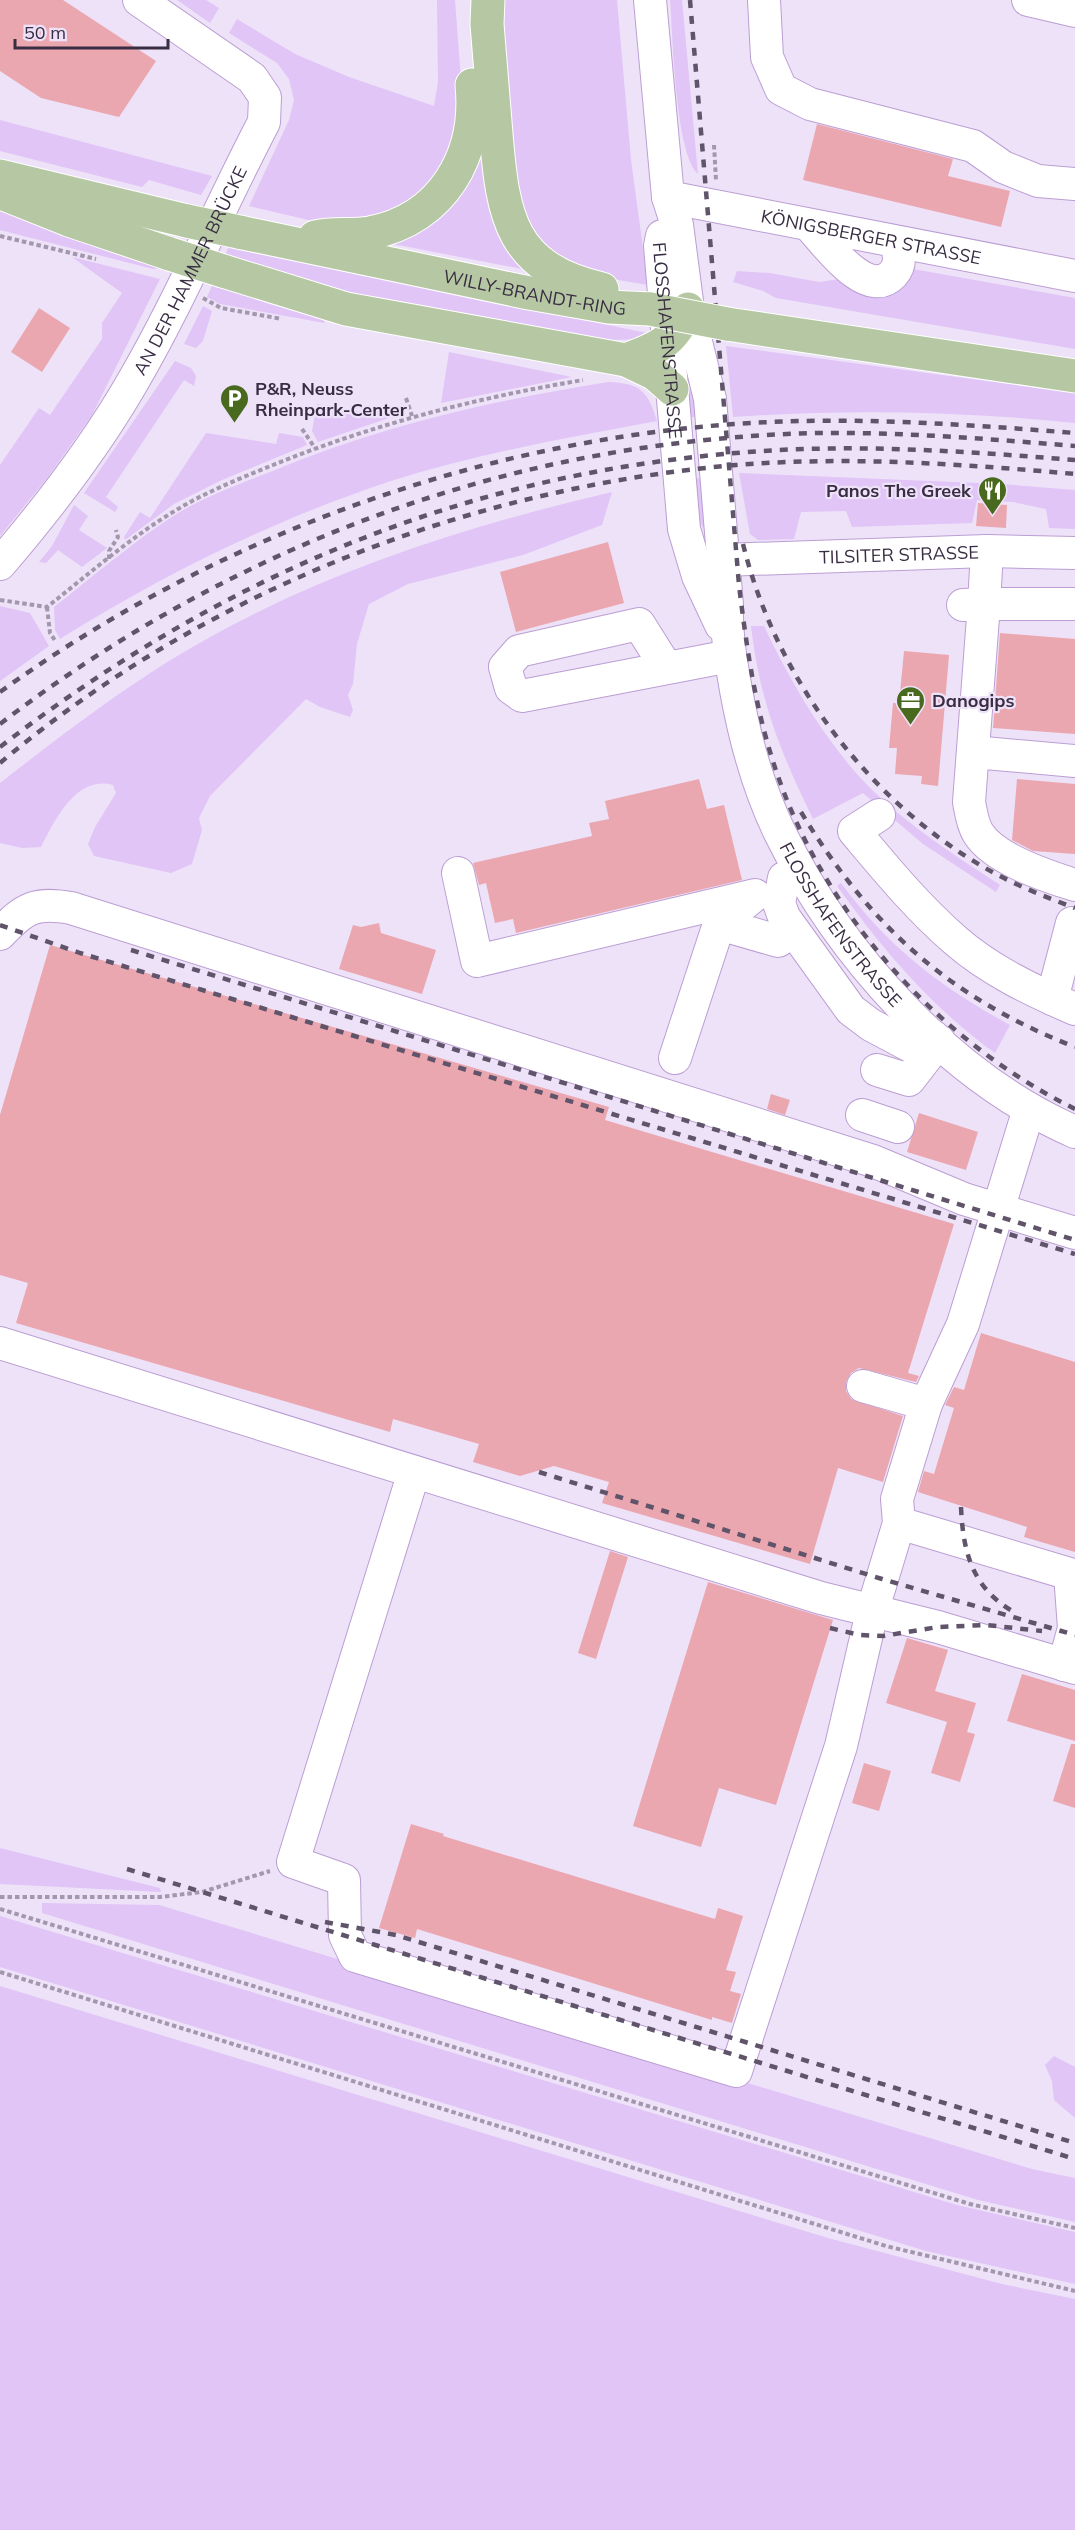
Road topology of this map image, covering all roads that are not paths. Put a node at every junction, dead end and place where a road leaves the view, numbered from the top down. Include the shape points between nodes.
1 (139, 0) edge
2 (467, 0) edge
3 (488, 0) edge
4 (650, 0) edge
5 (764, 0) edge
6 (1028, 0) edge
7 (1075, 10) edge
8 (0, 176) edge
9 (1075, 184) edge
10 (0, 192) edge
11 (668, 197) junction
12 (725, 208) junction
13 (809, 225) junction
14 (290, 243) junction
15 (896, 243) junction
16 (1075, 276) edge
17 (687, 299) junction
18 (650, 309) junction
19 (668, 342) junction
20 (626, 360) junction
21 (1075, 376) edge
22 (672, 389) junction
23 (680, 485) junction
24 (987, 551) junction
25 (1075, 553) edge
26 (723, 560) junction
27 (0, 564) edge
28 (974, 604) junction
29 (1075, 604) edge
30 (728, 645) junction
31 (666, 667) dead end
32 (973, 752) junction
33 (1075, 761) edge
34 (879, 815) dead end
35 (458, 873) dead end
36 (792, 873) junction
37 (1075, 885) edge
38 (755, 895) junction
39 (1072, 923) dead end
40 (719, 924) junction
41 (793, 931) junction
42 (0, 934) edge
43 (1063, 1004) edge
44 (936, 1039) junction
45 (675, 1058) dead end
46 (877, 1070) dead end
47 (1029, 1109) junction
48 (862, 1115) dead end
49 (898, 1127) dead end
50 (1075, 1132) edge
51 (999, 1210) junction
52 (1075, 1233) edge
53 (0, 1343) edge
54 (863, 1386) dead end
55 (926, 1404) junction
56 (414, 1472) junction
57 (899, 1523) junction
58 (872, 1612) junction
59 (1070, 1666) edge

1 - 27 street, AN DER HAMMER BRÜCKE via 252,78 266,97 264,122 131,385 61,487
2 - 14 main road via 473,127 469,146 449,184 418,213 394,225 349,236 326,234
3 - 18 main road via 501,188 511,225 535,258 553,271 577,283 621,294
4 - 11 street, FLOSSHAFENSTRASSE
5 - 9 street via 767,57 781,89 810,104 973,146 1003,167 1038,181
6 - 7 street
8 - 14 main road, WILLY-BRANDT-RING, bridge
10 - 20 main road, bridge via 69,220 346,309
11 - 12 street, KÖNIGSBERGER STRASSE
11 - 17 street, FLOSSHAFENSTRASSE via 677,225
11 - 19 street, FLOSSHAFENSTRASSE via 660,246
12 - 13 street, KÖNIGSBERGER STRASSE
12 - 17 street, FLOSSHAFENSTRASSE via 696,233 689,254
13 - 15 street, KÖNIGSBERGER STRASSE
13 - 15 street via 850,270 872,281 884,280 898,266
14 - 18 main road, WILLY-BRANDT-RING via 530,293 609,307
15 - 16 street, KÖNIGSBERGER STRASSE
17 - 19 main road via 680,327
17 - 26 street, FLOSSHAFENSTRASSE via 710,399
18 - 21 main road, WILLY-BRANDT-RING, bridge
19 - 20 main road
19 - 22 street, FLOSSHAFENSTRASSE
20 - 22 main road via 655,374
22 - 23 street, FLOSSHAFENSTRASSE
23 - 26 street, FLOSSHAFENSTRASSE via 695,532 707,549
23 - 30 street, FLOSSHAFENSTRASSE via 684,529 692,558
24 - 25 street, TILSITER STRASSE
24 - 26 street, TILSITER STRASSE
24 - 28 street
26 - 30 street, FLOSSHAFENSTRASSE
28 - 29 street
28 - 32 street
30 - 31 street
30 - 36 street, FLOSSHAFENSTRASSE via 745,740
32 - 33 street
32 - 37 street via 969,801 977,833 1003,855 1050,878
34 - 43 street via 854,831 900,887 956,941 1009,977
35 - 38 street via 477,961
36 - 38 street
36 - 41 street via 779,903
36 - 44 street, FLOSSHAFENSTRASSE via 865,965
38 - 40 street
39 - 43 street
40 - 41 street via 778,941
40 - 45 street
41 - 44 street via 851,1010 918,1050
42 - 51 street via 22,913 45,904 71,908 873,1161
44 - 46 street via 909,1080
44 - 47 street, FLOSSHAFENSTRASSE
47 - 50 street, FLOSSHAFENSTRASSE
47 - 51 street
48 - 49 street
51 - 52 street
51 - 55 street via 963,1324
53 - 56 street
54 - 55 street
55 - 57 street via 897,1499
56 - 58 street
56 - 58 street via 293,1862 344,1880 345,1935 355,1956 736,2071 841,1746
57 - 58 street
57 - 59 street via 1070,1574 1074,1628
58 - 59 street via 939,1627

